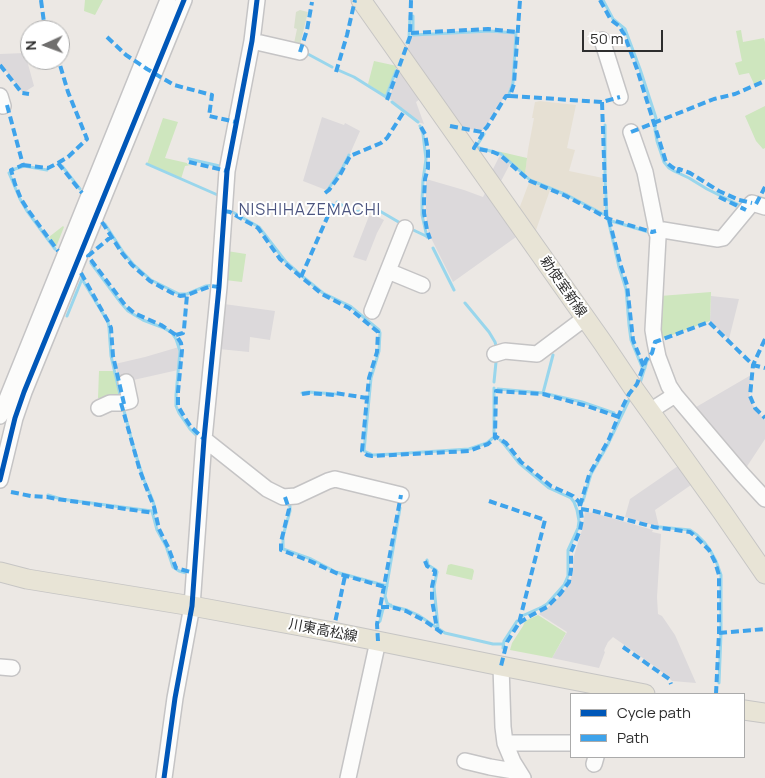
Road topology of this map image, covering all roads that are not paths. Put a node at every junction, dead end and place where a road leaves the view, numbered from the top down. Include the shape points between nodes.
1 (168, 0) edge
2 (184, 0) edge
3 (258, 0) edge
4 (361, 0) edge
5 (602, 40) dead end
6 (252, 41) junction
7 (300, 52) dead end
8 (620, 97) dead end
9 (631, 132) dead end
10 (754, 207) edge
11 (405, 228) dead end
12 (656, 231) junction
13 (388, 271) junction
14 (416, 279) dead end
15 (372, 311) dead end
16 (585, 318) junction
17 (495, 354) dead end
18 (126, 382) dead end
19 (675, 395) junction
20 (99, 408) dead end
21 (650, 411) junction
22 (0, 416) edge
23 (204, 439) junction
24 (0, 480) edge
25 (401, 495) dead end
26 (765, 499) edge
27 (0, 572) edge
28 (765, 574) edge
29 (192, 606) junction
30 (378, 641) junction
31 (501, 666) junction
32 (614, 691) edge
33 (635, 693) edge
34 (745, 710) edge
35 (765, 712) edge
36 (505, 743) junction
37 (570, 743) edge
38 (465, 761) dead end
39 (521, 775) edge
40 (164, 778) edge
41 (348, 778) edge

1 - 22 street
2 - 24 street via 27,383
3 - 6 street
4 - 16 main road, 勅使室新線
5 - 8 street
6 - 7 street
6 - 23 street via 227,171
9 - 12 street via 645,172
10 - 12 street via 723,238
11 - 13 street
12 - 19 street via 653,330 658,357
13 - 14 street
13 - 15 street via 384,295
16 - 17 street via 537,354 505,351
16 - 21 main road, 勅使室新線
18 - 20 street via 130,401
19 - 21 street
19 - 26 street
21 - 28 main road, 勅使室新線
23 - 25 street via 267,489 283,497 296,496 335,479
23 - 29 street
27 - 29 main road, 川東高松線
29 - 30 main road, 川東高松線
29 - 40 street
30 - 31 main road, 川東高松線
30 - 41 street
31 - 32 main road, 川東高松線
31 - 36 street
32 - 33 main road, 川東高松線
34 - 35 main road
36 - 37 street
36 - 39 street
38 - 39 street

